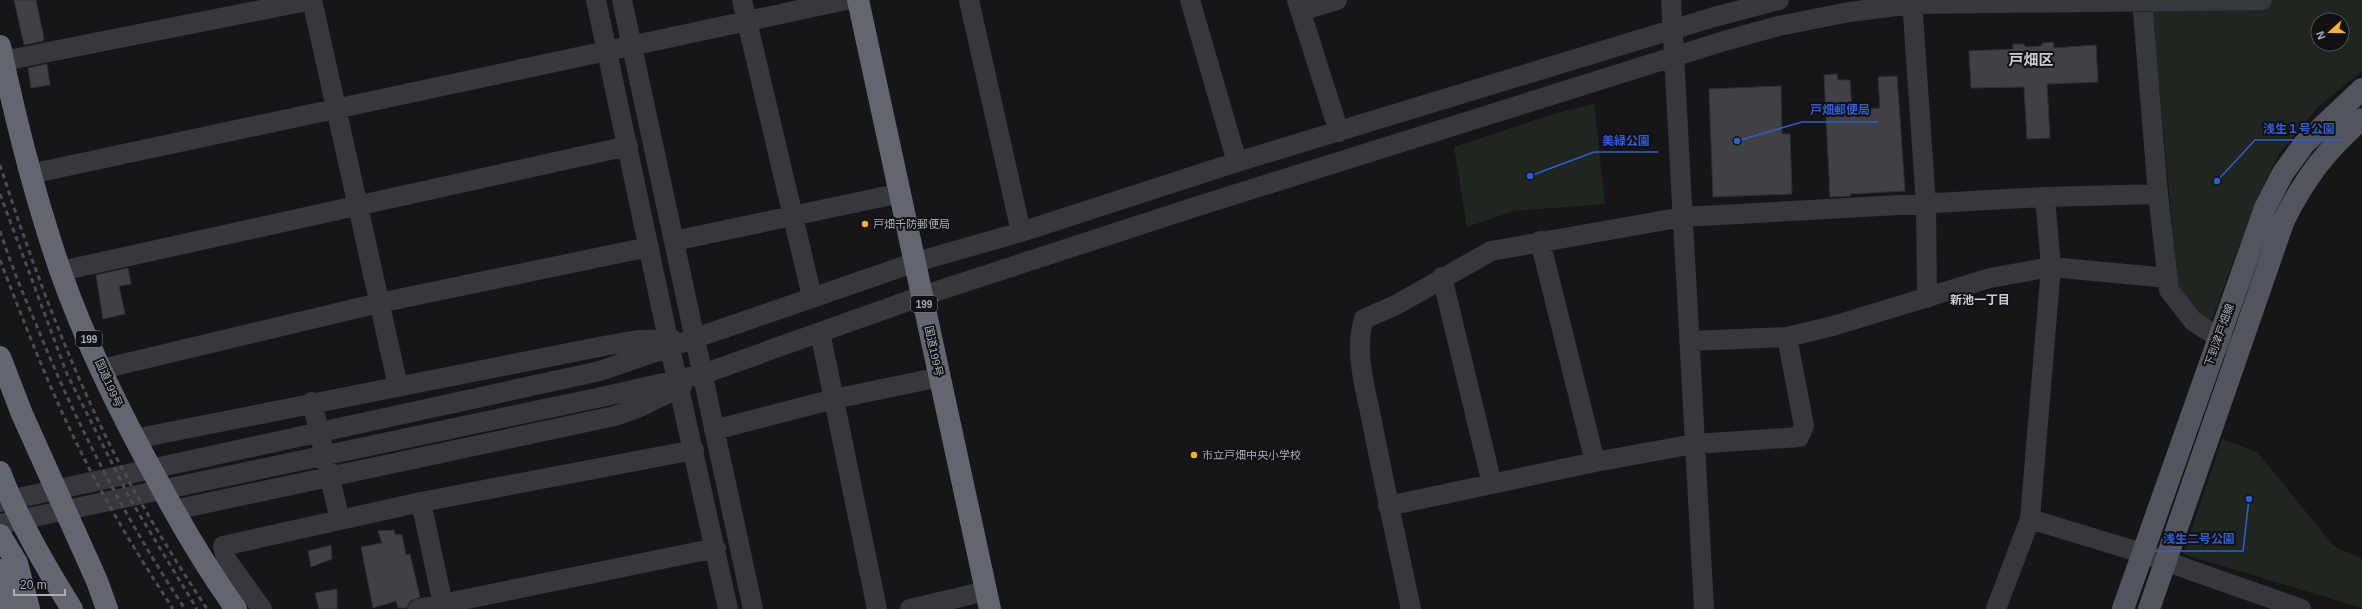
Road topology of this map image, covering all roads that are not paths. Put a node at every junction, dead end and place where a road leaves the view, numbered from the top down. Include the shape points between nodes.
1 (596, 0) edge
2 (622, 0) edge
3 (742, 0) edge
4 (846, 0) edge
5 (858, 0) edge
6 (970, 0) edge
7 (1190, 0) edge
8 (1337, 0) edge
9 (1671, 0) edge
10 (1779, 0) edge
11 (2262, 0) edge
12 (2142, 1) edge
13 (1913, 2) edge
14 (1299, 6) edge
15 (747, 22) junction
16 (1673, 30) junction
17 (632, 46) junction
18 (606, 52) junction
19 (2, 54) edge
20 (1674, 57) junction
21 (2362, 89) edge
22 (337, 110) junction
23 (2362, 119) edge
24 (1338, 132) junction
25 (628, 146) junction
26 (1236, 162) junction
27 (30, 174) junction
28 (901, 194) junction
29 (2158, 194) junction
30 (2045, 197) junction
31 (1926, 204) junction
32 (357, 206) junction
33 (793, 216) junction
34 (1683, 217) junction
35 (1021, 232) junction
36 (674, 241) junction
37 (1540, 241) junction
38 (649, 246) junction
39 (916, 262) junction
40 (2051, 267) junction
41 (61, 271) junction
42 (1442, 277) junction
43 (2168, 278) junction
44 (922, 296) junction
45 (812, 297) junction
46 (1927, 298) junction
47 (379, 303) junction
48 (820, 332) junction
49 (1787, 337) junction
50 (2217, 338) junction
51 (696, 339) junction
52 (1689, 341) junction
53 (669, 343) junction
54 (2239, 350) junction
55 (0, 357) edge
56 (102, 369) junction
57 (702, 374) junction
58 (940, 377) junction
59 (678, 384) junction
60 (398, 386) junction
61 (834, 399) junction
62 (312, 402) junction
63 (714, 430) junction
64 (134, 439) junction
65 (1694, 444) junction
66 (694, 450) junction
67 (1595, 462) junction
68 (0, 472) edge
69 (330, 478) junction
70 (1492, 484) junction
71 (421, 502) junction
72 (0, 503) edge
73 (1388, 506) junction
74 (174, 510) junction
75 (2030, 519) junction
76 (340, 520) junction
77 (0, 524) edge
78 (0, 535) edge
79 (716, 548) junction
80 (2142, 553) junction
81 (2165, 561) junction
82 (0, 570) edge
83 (0, 584) edge
84 (988, 600) edge
85 (106, 605) edge
86 (444, 606) edge
87 (10, 609) edge
88 (29, 609) edge
89 (55, 609) edge
90 (72, 609) edge
91 (236, 609) edge
92 (262, 609) edge
93 (418, 609) edge
94 (728, 609) edge
95 (753, 609) edge
96 (877, 609) edge
97 (910, 609) edge
98 (1411, 609) edge
99 (1704, 609) edge
100 (1996, 609) edge
101 (2123, 609) edge
102 (2149, 609) edge
103 (2301, 609) edge

1 - 18 street
2 - 17 street
3 - 15 street
4 - 15 street
5 - 28 highway, 国道199号 / 199
6 - 35 street
7 - 26 street
8 - 14 street
9 - 16 street
10 - 16 street
11 - 12 street
12 - 13 street
12 - 29 street
13 - 20 street via 1779,26
13 - 31 street
14 - 24 street
15 - 17 street
15 - 33 street
16 - 20 street
16 - 24 street
17 - 18 street
17 - 36 street
18 - 22 street
18 - 25 street
19 - 22 street via 312,0
19 - 27 highway, 国道199号 / 199
20 - 34 street
20 - 44 street via 1195,207
21 - 50 main road, 下到津戸畑線 via 2304,144 2283,173 2265,208
22 - 27 street
22 - 32 street
23 - 54 main road, 下到津戸畑線 via 2323,156 2301,187 2284,220
24 - 26 street
25 - 32 street
25 - 38 street
26 - 35 street
27 - 41 highway, 国道199号 / 199
28 - 33 street
28 - 39 highway, 国道199号 / 199
29 - 30 street
29 - 43 street
30 - 31 street
30 - 40 street
31 - 34 street
31 - 46 street
32 - 41 street
32 - 47 street
33 - 36 street
33 - 45 street
34 - 37 street
34 - 52 street
35 - 39 street
36 - 51 street
37 - 42 street via 1491,252
37 - 67 street
38 - 47 street
38 - 53 street
39 - 44 highway, 国道199号 / 199
39 - 45 street
40 - 43 street
40 - 46 street via 1990,278
40 - 75 street
41 - 56 highway, 国道199号 / 199
42 - 70 street
42 - 73 street via 1396,305 1364,319 1358,335
43 - 50 street via 2169,290 2193,321
44 - 48 street
44 - 58 highway, 国道199号 / 199
45 - 51 street
46 - 49 street
47 - 56 street
47 - 60 street
48 - 57 street
48 - 61 street
49 - 52 street
49 - 65 street via 1804,426 1799,438
50 - 54 street
50 - 80 main road, 下到津戸畑線
51 - 53 street
51 - 57 street
52 - 65 street
53 - 59 street
53 - 60 street via 638,340
53 - 72 street via 600,371
54 - 81 main road, 下到津戸畑線
55 - 85 highway via 22,414
56 - 64 highway, 国道199号 / 199
57 - 59 street
57 - 63 street
58 - 61 street
58 - 84 highway, 国道199号 / 199
59 - 66 street
59 - 69 street via 642,406 615,416
59 - 77 street via 606,396
60 - 62 street
61 - 63 street
61 - 96 street
62 - 64 street
62 - 69 street
63 - 95 street
64 - 74 highway, 国道199号 / 199
65 - 67 street
65 - 99 street
66 - 71 street
66 - 79 street
67 - 70 street
68 - 90 highway via 23,522
69 - 74 street
69 - 76 street
70 - 73 street
71 - 76 street
71 - 86 street
72 - 89 highway via 21,548
73 - 98 street
74 - 91 highway, 国道199号 / 199
75 - 80 street
75 - 100 street
76 - 92 street via 223,546 226,559
78 - 88 highway via 17,564
79 - 86 street
79 - 94 street
80 - 81 street
80 - 101 main road, 下到津戸畑線
81 - 102 main road, 下到津戸畑線
81 - 103 street
82 - 87 highway
83 - 87 highway
84 - 97 street
86 - 93 street

